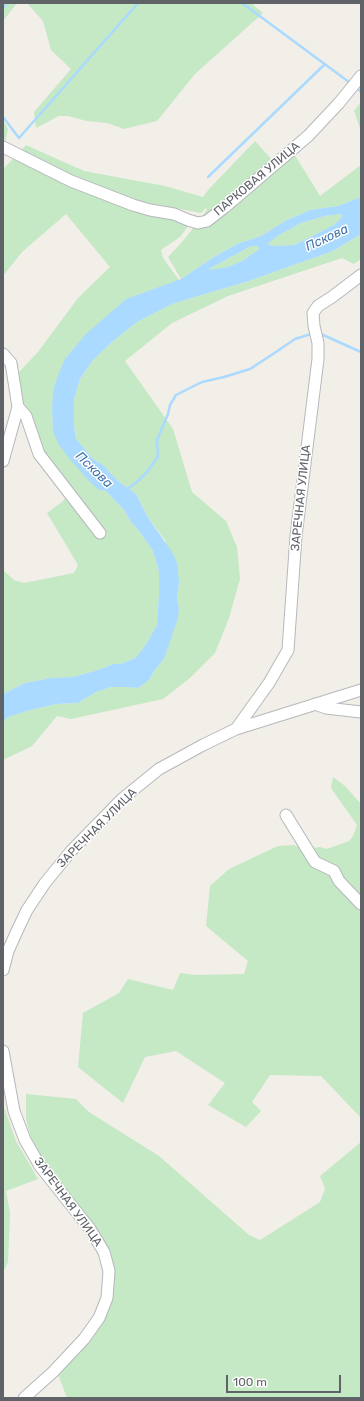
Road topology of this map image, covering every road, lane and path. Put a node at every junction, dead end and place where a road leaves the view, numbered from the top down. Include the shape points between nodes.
1 (359, 78) edge
2 (3, 147) edge
3 (361, 275) edge
4 (3, 354) edge
5 (18, 407) junction
6 (3, 460) edge
7 (100, 533) dead end
8 (361, 690) edge
9 (314, 704) junction
10 (361, 712) edge
11 (236, 729) junction
12 (286, 815) dead end
13 (361, 904) edge
14 (3, 970) edge
15 (3, 1051) edge
16 (24, 1398) edge

1 - 2 street, ПАРКОВАЯ УЛИЦА via 308,136 225,207 207,221 198,223 174,214 133,205 71,181
3 - 11 street, ЗАРЕЧНАЯ УЛИЦА via 318,306 313,313 318,359 296,536 288,650 269,683
4 - 5 street via 11,363
5 - 6 street
5 - 7 street via 26,416 39,454
8 - 9 street, ЗАРЕЧНАЯ УЛИЦА
9 - 10 street
9 - 11 street, ЗАРЕЧНАЯ УЛИЦА
11 - 14 street, ЗАРЕЧНАЯ УЛИЦА via 159,769 122,799 77,844 33,900 8,951
12 - 13 street via 315,862 334,871 339,882
15 - 16 street, ЗАРЕЧНАЯ УЛИЦА via 14,1111 25,1140 40,1166 90,1229 104,1252 108,1271 107,1298 99,1318 84,1339

